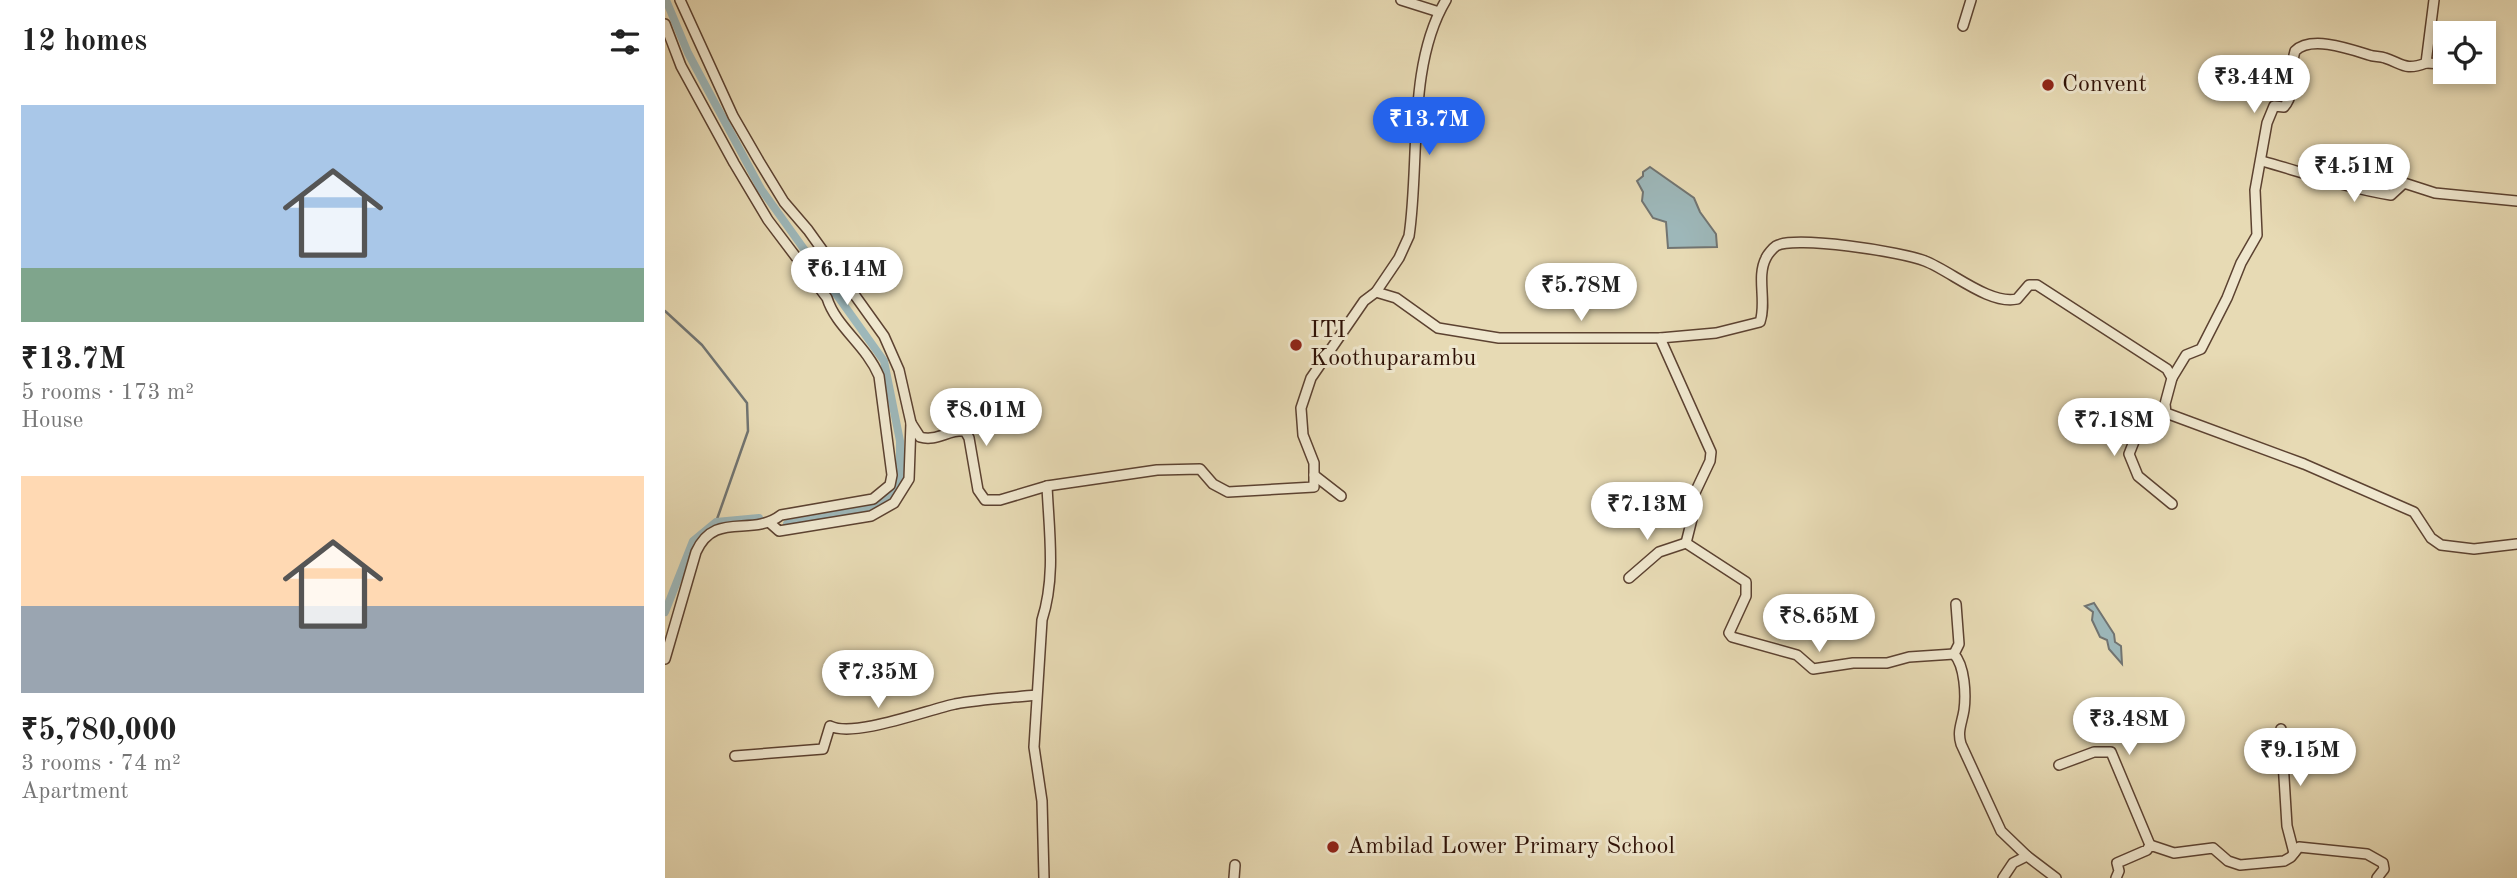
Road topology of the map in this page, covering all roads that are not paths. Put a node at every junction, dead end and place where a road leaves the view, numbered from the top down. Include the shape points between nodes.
1 (680, 0) edge
2 (1401, 0) edge
3 (1446, 0) edge
4 (1971, 0) edge
5 (2434, 0) edge
6 (1439, 12) junction
7 (665, 24) edge
8 (1963, 26) dead end
9 (2426, 63) junction
10 (2433, 63) edge
11 (2262, 161) junction
12 (2517, 201) edge
13 (1376, 292) junction
14 (1660, 338) junction
15 (2172, 378) junction
16 (2167, 413) junction
17 (911, 424) junction
18 (1314, 475) junction
19 (1047, 486) junction
20 (1341, 496) dead end
21 (2172, 504) dead end
22 (770, 523) junction
23 (1686, 543) junction
24 (2517, 544) edge
25 (1629, 578) dead end
26 (1956, 604) dead end
27 (1954, 654) junction
28 (665, 659) edge
29 (1036, 695) junction
30 (2281, 729) dead end
31 (735, 756) dead end
32 (2059, 765) dead end
33 (2150, 845) junction
34 (2294, 853) junction
35 (2027, 856) junction
36 (2013, 863) junction
37 (1235, 865) dead end
38 (2039, 865) junction
39 (1044, 878) edge
40 (1234, 878) edge
41 (2003, 878) edge
42 (2056, 878) edge
43 (2116, 878) edge
44 (2377, 878) edge

1 - 17 street via 733,116 759,161 893,352
2 - 6 street
3 - 6 street
4 - 8 street
5 - 9 street
6 - 13 street via 1420,88 1409,236
7 - 22 street via 681,66 768,220 869,355 879,376 889,438 890,485 873,499 781,515
9 - 10 street
9 - 11 street via 2401,66 2340,46 2299,48 2292,59 2290,101 2270,110
11 - 12 street via 2391,195 2404,183 2435,193
11 - 15 street via 2255,190 2256,240 2201,349 2186,355
13 - 14 street via 1396,298 1438,328 1499,338
13 - 18 street via 1364,301 1311,378 1304,398 1303,435
14 - 15 street via 1716,333 1761,322 1763,268 1776,245 1874,248 1924,260 1999,300 2017,299 2029,285 2037,285 2167,369
14 - 23 street via 1711,452 1692,499
15 - 16 street
16 - 21 street via 2137,434 2129,454 2139,476
16 - 24 street via 2304,464 2414,512 2441,545 2474,549
17 - 19 street via 920,438 931,440 965,431 978,490 985,500
17 - 22 street via 909,480 894,503 870,516 805,527 779,531
18 - 19 street via 1314,486 1228,492 1200,469 1157,470
18 - 20 street
19 - 29 street via 1052,566
22 - 28 street via 715,530 703,537
23 - 25 street via 1659,552
23 - 27 street via 1746,582 1747,596 1729,633 1732,637 1797,655 1813,669
26 - 27 street via 1959,644
27 - 35 street via 1960,661 1964,690 1958,734 1961,744 2001,831
29 - 31 street via 957,704 878,725 838,730 830,726 823,749
29 - 39 street via 1034,747 1042,801
30 - 34 street via 2287,826
32 - 33 street via 2094,752 2111,752
33 - 34 street via 2173,853 2213,848 2240,865 2284,861
33 - 43 street via 2117,863
34 - 44 street via 2301,847 2367,855 2383,863
35 - 36 street
35 - 38 street
36 - 38 street
36 - 41 street
37 - 40 street
38 - 42 street

